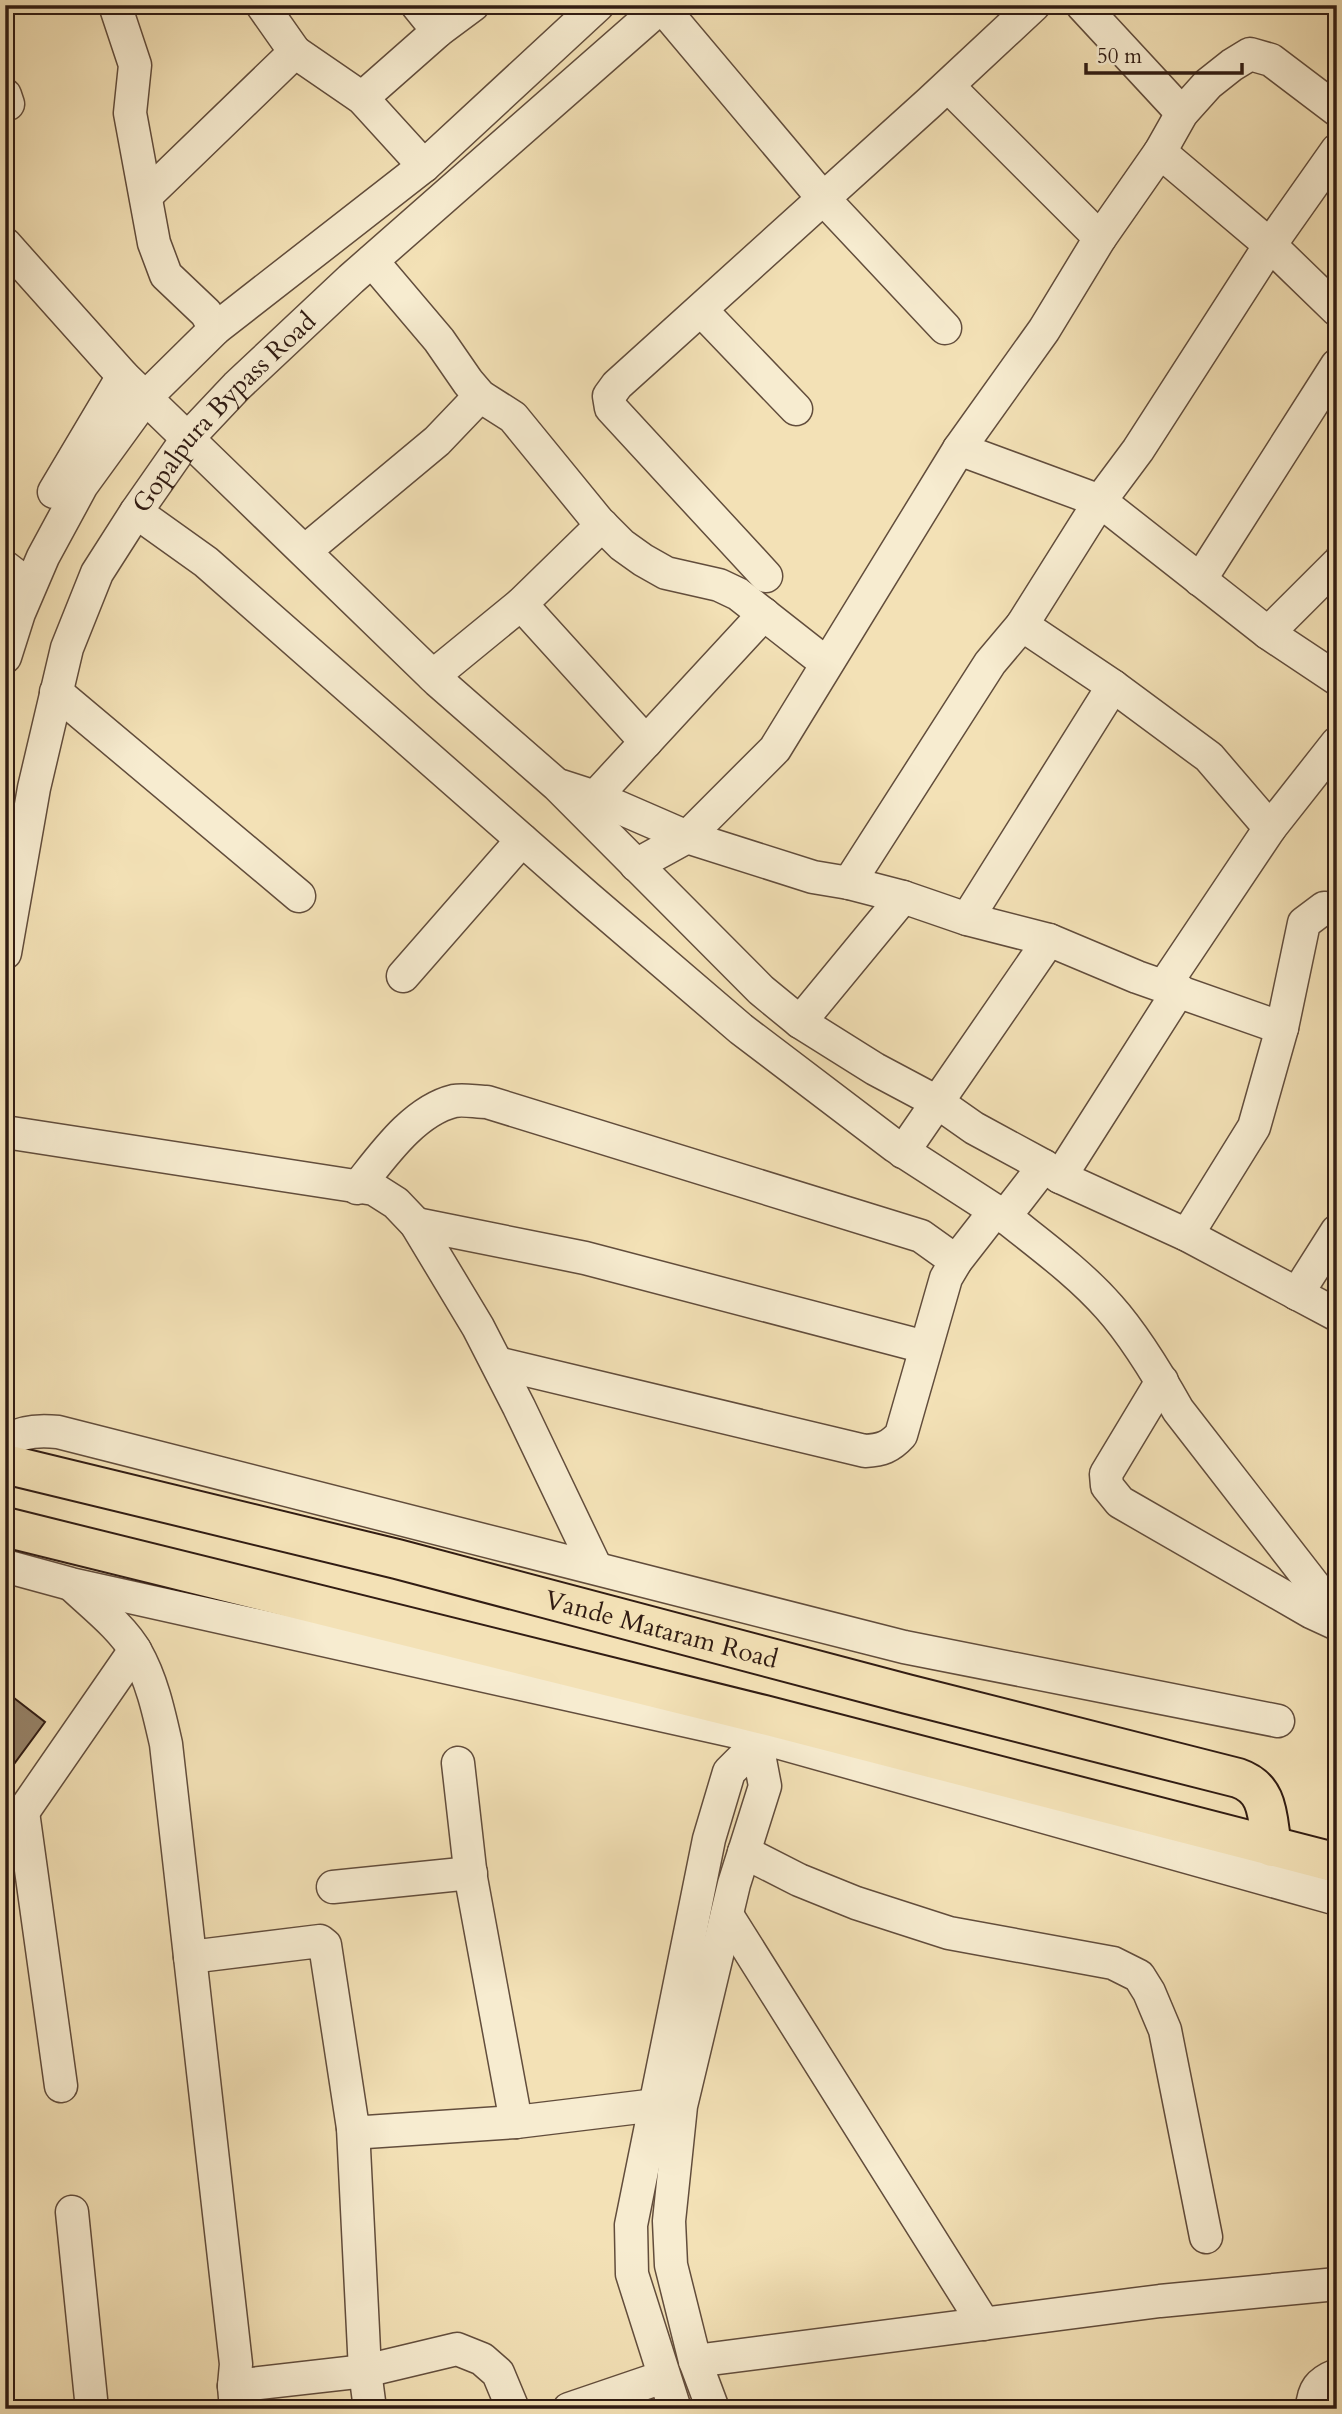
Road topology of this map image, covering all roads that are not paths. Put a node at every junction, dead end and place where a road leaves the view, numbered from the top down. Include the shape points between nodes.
1 (116, 5) edge
2 (262, 5) edge
3 (417, 5) edge
4 (474, 5) edge
5 (598, 5) edge
6 (1034, 5) edge
7 (1082, 5) edge
8 (662, 6) edge
9 (439, 31) junction
10 (295, 52) junction
11 (948, 86) junction
12 (362, 98) junction
13 (1337, 110) edge
14 (1182, 113) junction
15 (1337, 150) edge
16 (1160, 152) junction
17 (424, 166) junction
18 (146, 196) junction
19 (822, 197) junction
20 (1100, 238) junction
21 (5, 244) edge
22 (1270, 245) junction
23 (372, 261) junction
24 (701, 310) junction
25 (1337, 310) edge
26 (945, 328) dead end
27 (215, 329) junction
28 (1337, 365) edge
29 (123, 376) junction
30 (480, 396) junction
31 (146, 397) junction
32 (796, 409) dead end
33 (187, 439) junction
34 (959, 449) junction
35 (1100, 501) junction
36 (136, 512) junction
37 (602, 525) junction
38 (305, 551) junction
39 (1337, 564) edge
40 (12, 572) edge
41 (766, 576) dead end
42 (1200, 580) junction
43 (521, 604) junction
44 (5, 611) edge
45 (764, 614) junction
46 (1022, 625) junction
47 (1268, 633) junction
48 (5, 657) edge
49 (826, 663) junction
50 (433, 676) junction
51 (1337, 679) edge
52 (1113, 686) junction
53 (56, 692) junction
54 (646, 742) junction
55 (1337, 743) edge
56 (557, 785) junction
57 (595, 797) junction
58 (1270, 828) junction
59 (687, 837) junction
60 (522, 840) junction
61 (636, 865) junction
62 (849, 883) junction
63 (299, 896) dead end
64 (903, 897) junction
65 (1337, 909) edge
66 (967, 919) junction
67 (1049, 940) junction
68 (5, 953) edge
69 (403, 976) dead end
70 (1171, 988) junction
71 (800, 1022) junction
72 (1282, 1028) junction
73 (937, 1102) junction
74 (5, 1132) edge
75 (903, 1152) junction
76 (1052, 1171) junction
77 (357, 1188) junction
78 (1002, 1215) junction
79 (416, 1224) junction
80 (1337, 1231) edge
81 (1187, 1235) junction
82 (956, 1261) junction
83 (1297, 1294) junction
84 (1337, 1315) edge
85 (925, 1347) junction
86 (497, 1363) junction
87 (1162, 1381) junction
88 (5, 1442) edge
89 (5, 1464) edge
90 (5, 1527) edge
91 (5, 1566) edge
92 (596, 1568) junction
93 (71, 1584) junction
94 (1337, 1615) edge
95 (1337, 1624) edge
96 (135, 1650) junction
97 (1278, 1721) dead end
98 (760, 1732) junction
99 (458, 1763) dead end
100 (14, 1817) edge
101 (1272, 1847) junction
102 (744, 1852) junction
103 (1334, 1859) edge
104 (471, 1873) junction
105 (333, 1887) dead end
106 (1337, 1899) edge
107 (727, 1915) junction
108 (190, 1957) junction
109 (61, 2086) dead end
110 (656, 2105) junction
111 (516, 2122) junction
112 (353, 2128) junction
113 (72, 2213) dead end
114 (1206, 2237) dead end
115 (1337, 2284) edge
116 (984, 2324) junction
117 (695, 2361) junction
118 (365, 2371) junction
119 (1337, 2375) edge
120 (663, 2377) junction
121 (235, 2397) edge
122 (92, 2409) edge
123 (370, 2409) edge
124 (513, 2409) edge
125 (569, 2409) edge
126 (675, 2409) edge
127 (713, 2409) edge
128 (1312, 2409) edge

1 - 18 street via 135,65 130,113
2 - 10 street
3 - 9 street
4 - 9 street
5 - 17 street, Gopalpura Bypass Road
6 - 11 street
7 - 14 street
8 - 19 street
8 - 23 street, Gopalpura Bypass Road
9 - 12 street
10 - 12 street
10 - 18 street
11 - 19 street
11 - 20 street
12 - 17 street
13 - 14 street via 1272,60 1250,54 1209,84
14 - 16 street
15 - 22 street
16 - 20 street
16 - 22 street
17 - 27 street, Gopalpura Bypass Road
18 - 27 street via 154,243 166,275 206,313
19 - 24 street
19 - 26 street
20 - 34 street via 1044,330
21 - 29 street
22 - 25 street
22 - 35 street
23 - 30 street
23 - 33 street, Gopalpura Bypass Road via 237,386
24 - 32 street
24 - 41 street via 617,385 609,396 611,408
27 - 31 street, Gopalpura Bypass Road
28 - 42 street
29 - 31 street
29 - 40 street
30 - 37 street via 513,417
30 - 38 street via 437,441
31 - 33 street
31 - 48 street, Gopalpura Bypass Road via 82,485 33,579
33 - 36 street, Gopalpura Bypass Road
33 - 38 street
34 - 35 street
34 - 49 street
35 - 42 street
35 - 46 street
36 - 53 street, Gopalpura Bypass Road via 97,573 67,648
36 - 60 street via 206,562
37 - 43 street
37 - 45 street via 622,545 666,573 728,589
38 - 50 street
39 - 47 street
40 - 44 street
42 - 47 street
43 - 50 street
43 - 54 street
45 - 49 street
45 - 54 street
46 - 52 street
46 - 62 street via 990,663
47 - 51 street
49 - 59 street via 775,749
50 - 56 street
52 - 58 street via 1209,757
52 - 66 street
53 - 63 street
53 - 68 street, Gopalpura Bypass Road
54 - 57 street
55 - 58 street
56 - 57 street
56 - 61 street
57 - 59 street
58 - 70 street
59 - 61 street
59 - 62 street via 813,877
60 - 69 street
60 - 75 street via 741,1030
61 - 71 street via 761,990
62 - 64 street
64 - 66 street
64 - 71 street
65 - 72 street via 1324,908 1304,923
66 - 67 street
67 - 70 street
67 - 73 street
70 - 72 street
70 - 76 street
71 - 73 street
72 - 81 street via 1254,1127
73 - 75 street
73 - 76 street
74 - 77 street
75 - 78 street
76 - 78 street
76 - 81 street
77 - 79 street via 374,1189
77 - 82 street via 399,1136 431,1111 455,1101 487,1102 921,1236
78 - 82 street
78 - 87 street via 1110,1308
79 - 85 street via 584,1258
79 - 86 street
80 - 83 street
81 - 83 street
82 - 85 street via 946,1278
83 - 84 street
85 - 86 street via 901,1434 883,1450 866,1451
86 - 92 street
87 - 94 street via 1178,1410
87 - 95 street via 1106,1474 1107,1486 1121,1502
88 - 92 street via 38,1430 58,1432
89 - 101 main road, Vande Mataram Road via 397,1559 1238,1778 1253,1784 1261,1794
90 - 98 main road
91 - 93 street
92 - 97 street via 904,1647
93 - 96 street
93 - 98 street
96 - 100 street
96 - 108 street via 158,1704 166,1744
98 - 101 main road
98 - 102 street via 765,1786
98 - 106 street
98 - 110 street via 729,1772 709,1839
99 - 104 street
100 - 109 street
101 - 103 main road
102 - 107 street
102 - 114 street via 810,1885 949,1933 1113,1963 1139,1976 1165,2030
104 - 105 street
104 - 111 street
107 - 116 street
107 - 117 street via 681,2106 668,2221 671,2265
108 - 112 street via 320,1941 325,1945
108 - 121 street via 236,2364
110 - 111 street
110 - 120 street via 631,2225 632,2274
111 - 112 street via 366,2132
112 - 118 street
113 - 122 street
115 - 116 street
116 - 117 street
117 - 127 street
118 - 121 street
118 - 123 street
118 - 124 street via 457,2349 482,2359 498,2373
119 - 128 street via 1324,2380 1315,2391
120 - 125 street
120 - 126 street

